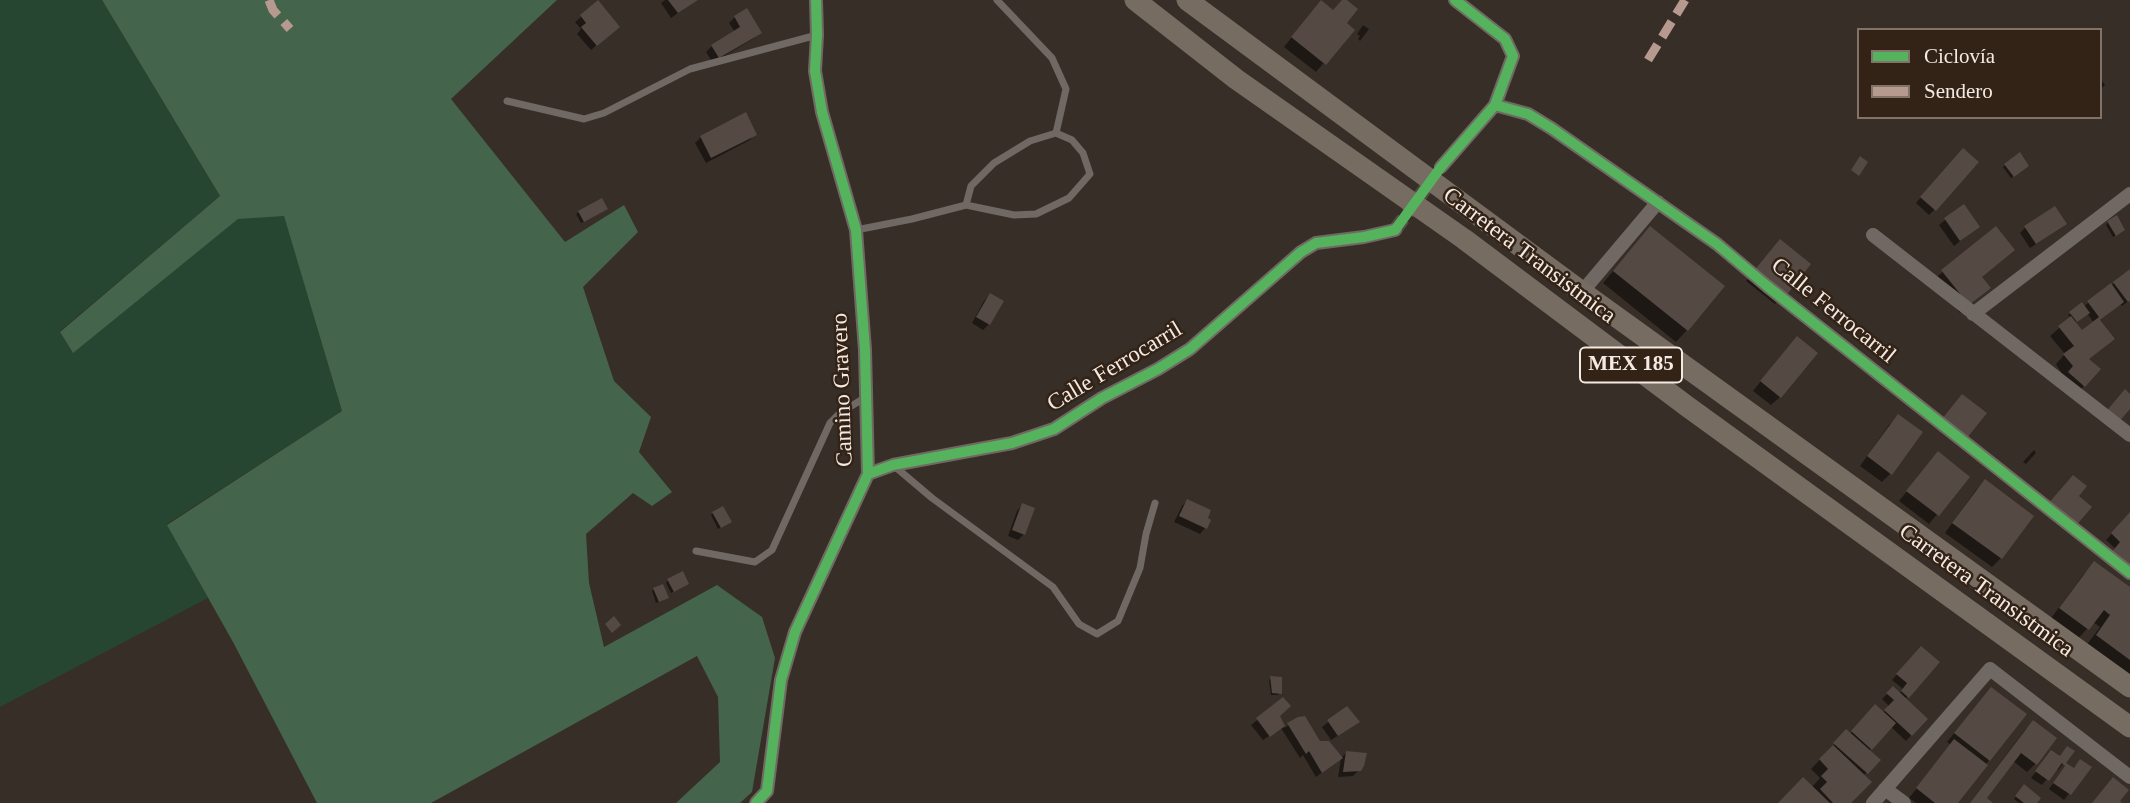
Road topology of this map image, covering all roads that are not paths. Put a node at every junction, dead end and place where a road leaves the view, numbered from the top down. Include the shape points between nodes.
1 (816, 0) edge
2 (997, 0) edge
3 (1135, 0) edge
4 (1187, 0) edge
5 (1455, 0) edge
6 (817, 35) junction
7 (507, 101) dead end
8 (1495, 105) junction
9 (1056, 133) junction
10 (1441, 167) tunnel mouth
11 (2130, 194) edge
12 (1658, 202) junction
13 (966, 205) junction
14 (856, 230) junction
15 (1395, 230) tunnel mouth
16 (1873, 235) dead end
17 (1582, 292) junction
18 (1973, 314) junction
19 (866, 397) junction
20 (2130, 435) edge
21 (893, 465) junction
22 (868, 474) junction
23 (1155, 503) dead end
24 (696, 551) dead end
25 (2130, 573) edge
26 (2130, 687) edge
27 (2130, 727) edge
28 (2130, 777) edge
29 (1885, 789) junction
30 (768, 797) edge
31 (756, 803) edge
32 (1873, 803) edge
33 (1904, 803) edge

1 - 6 street, Camino Gravero
2 - 9 lane via 1052,58 1066,89
3 - 27 main road, Carretera Transistmica / MEX 185 via 1236,79 1464,239
4 - 17 main road, Carretera Transistmica / MEX 185
5 - 8 street via 1505,39 1513,56
6 - 7 lane via 690,68 584,119
6 - 14 street, Camino Gravero via 815,71 822,112
8 - 10 street
8 - 12 street, Calle Ferrocarril via 1528,114
9 - 13 lane via 1030,141 994,163 971,186
9 - 13 lane via 1083,153 1090,174 1069,198 1036,214 1014,215
11 - 18 street
12 - 17 street
12 - 25 street, Calle Ferrocarril
13 - 14 lane
14 - 19 street, Camino Gravero
15 - 21 street, Calle Ferrocarril via 1316,243 1190,349 1054,429 1012,443
16 - 18 street
17 - 26 main road, Carretera Transistmica / MEX 185
18 - 20 street
19 - 22 street, Camino Gravero
19 - 24 lane via 839,412 830,423 772,550 755,562
21 - 22 street, Calle Ferrocarril
21 - 23 lane via 1053,587 1079,624 1097,634 1118,621 1140,568
22 - 30 street, Camino Gravero via 795,632 781,680
28 - 29 street via 1990,669
29 - 32 street
29 - 33 street
30 - 31 street, Camino Gravero

